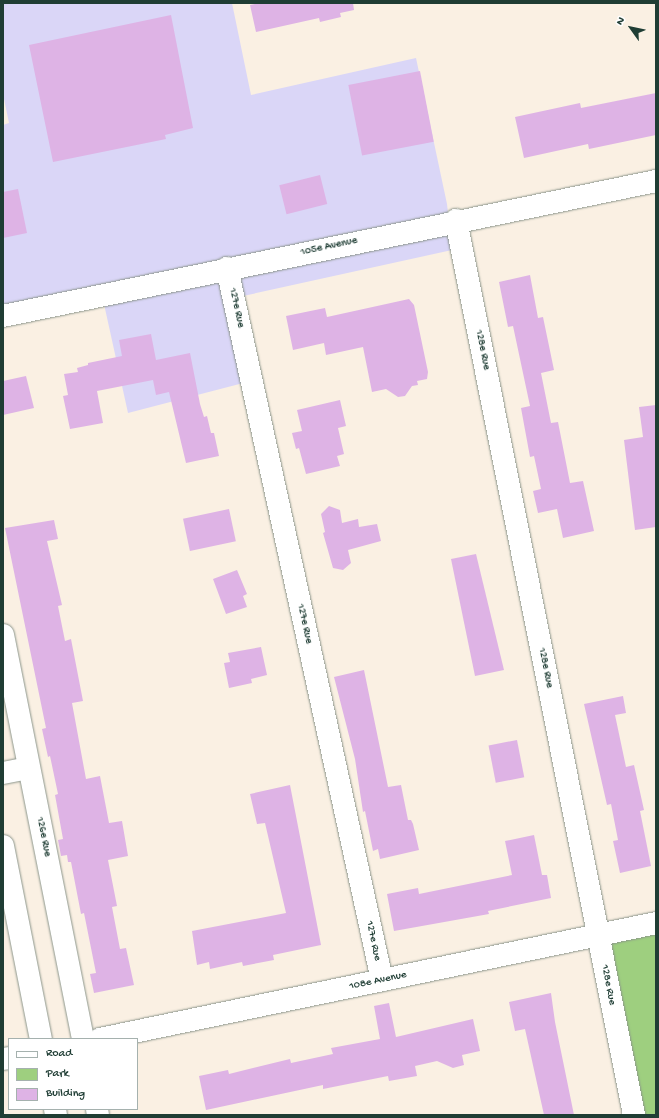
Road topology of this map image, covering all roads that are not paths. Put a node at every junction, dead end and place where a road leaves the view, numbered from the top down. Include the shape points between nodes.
1 (656, 181) edge
2 (456, 220) junction
3 (227, 268) junction
4 (3, 316) edge
5 (3, 635) edge
6 (29, 768) junction
7 (3, 773) edge
8 (3, 846) edge
9 (656, 923) edge
10 (598, 935) junction
11 (382, 980) junction
12 (41, 1038) edge
13 (83, 1038) edge
14 (105, 1038) edge
15 (634, 1115) edge

1 - 2 street, 105e Avenue
2 - 3 street, 105e Avenue
2 - 10 street, 128e Rue
3 - 4 street, 105e Avenue
3 - 11 street, 127e Rue
5 - 6 street, 126e Rue
6 - 7 street
6 - 13 street, 126e Rue
8 - 12 street
9 - 10 street, 108e Avenue
10 - 11 street, 108e Avenue
10 - 15 street, 128e Rue
11 - 14 street, 108e Avenue

